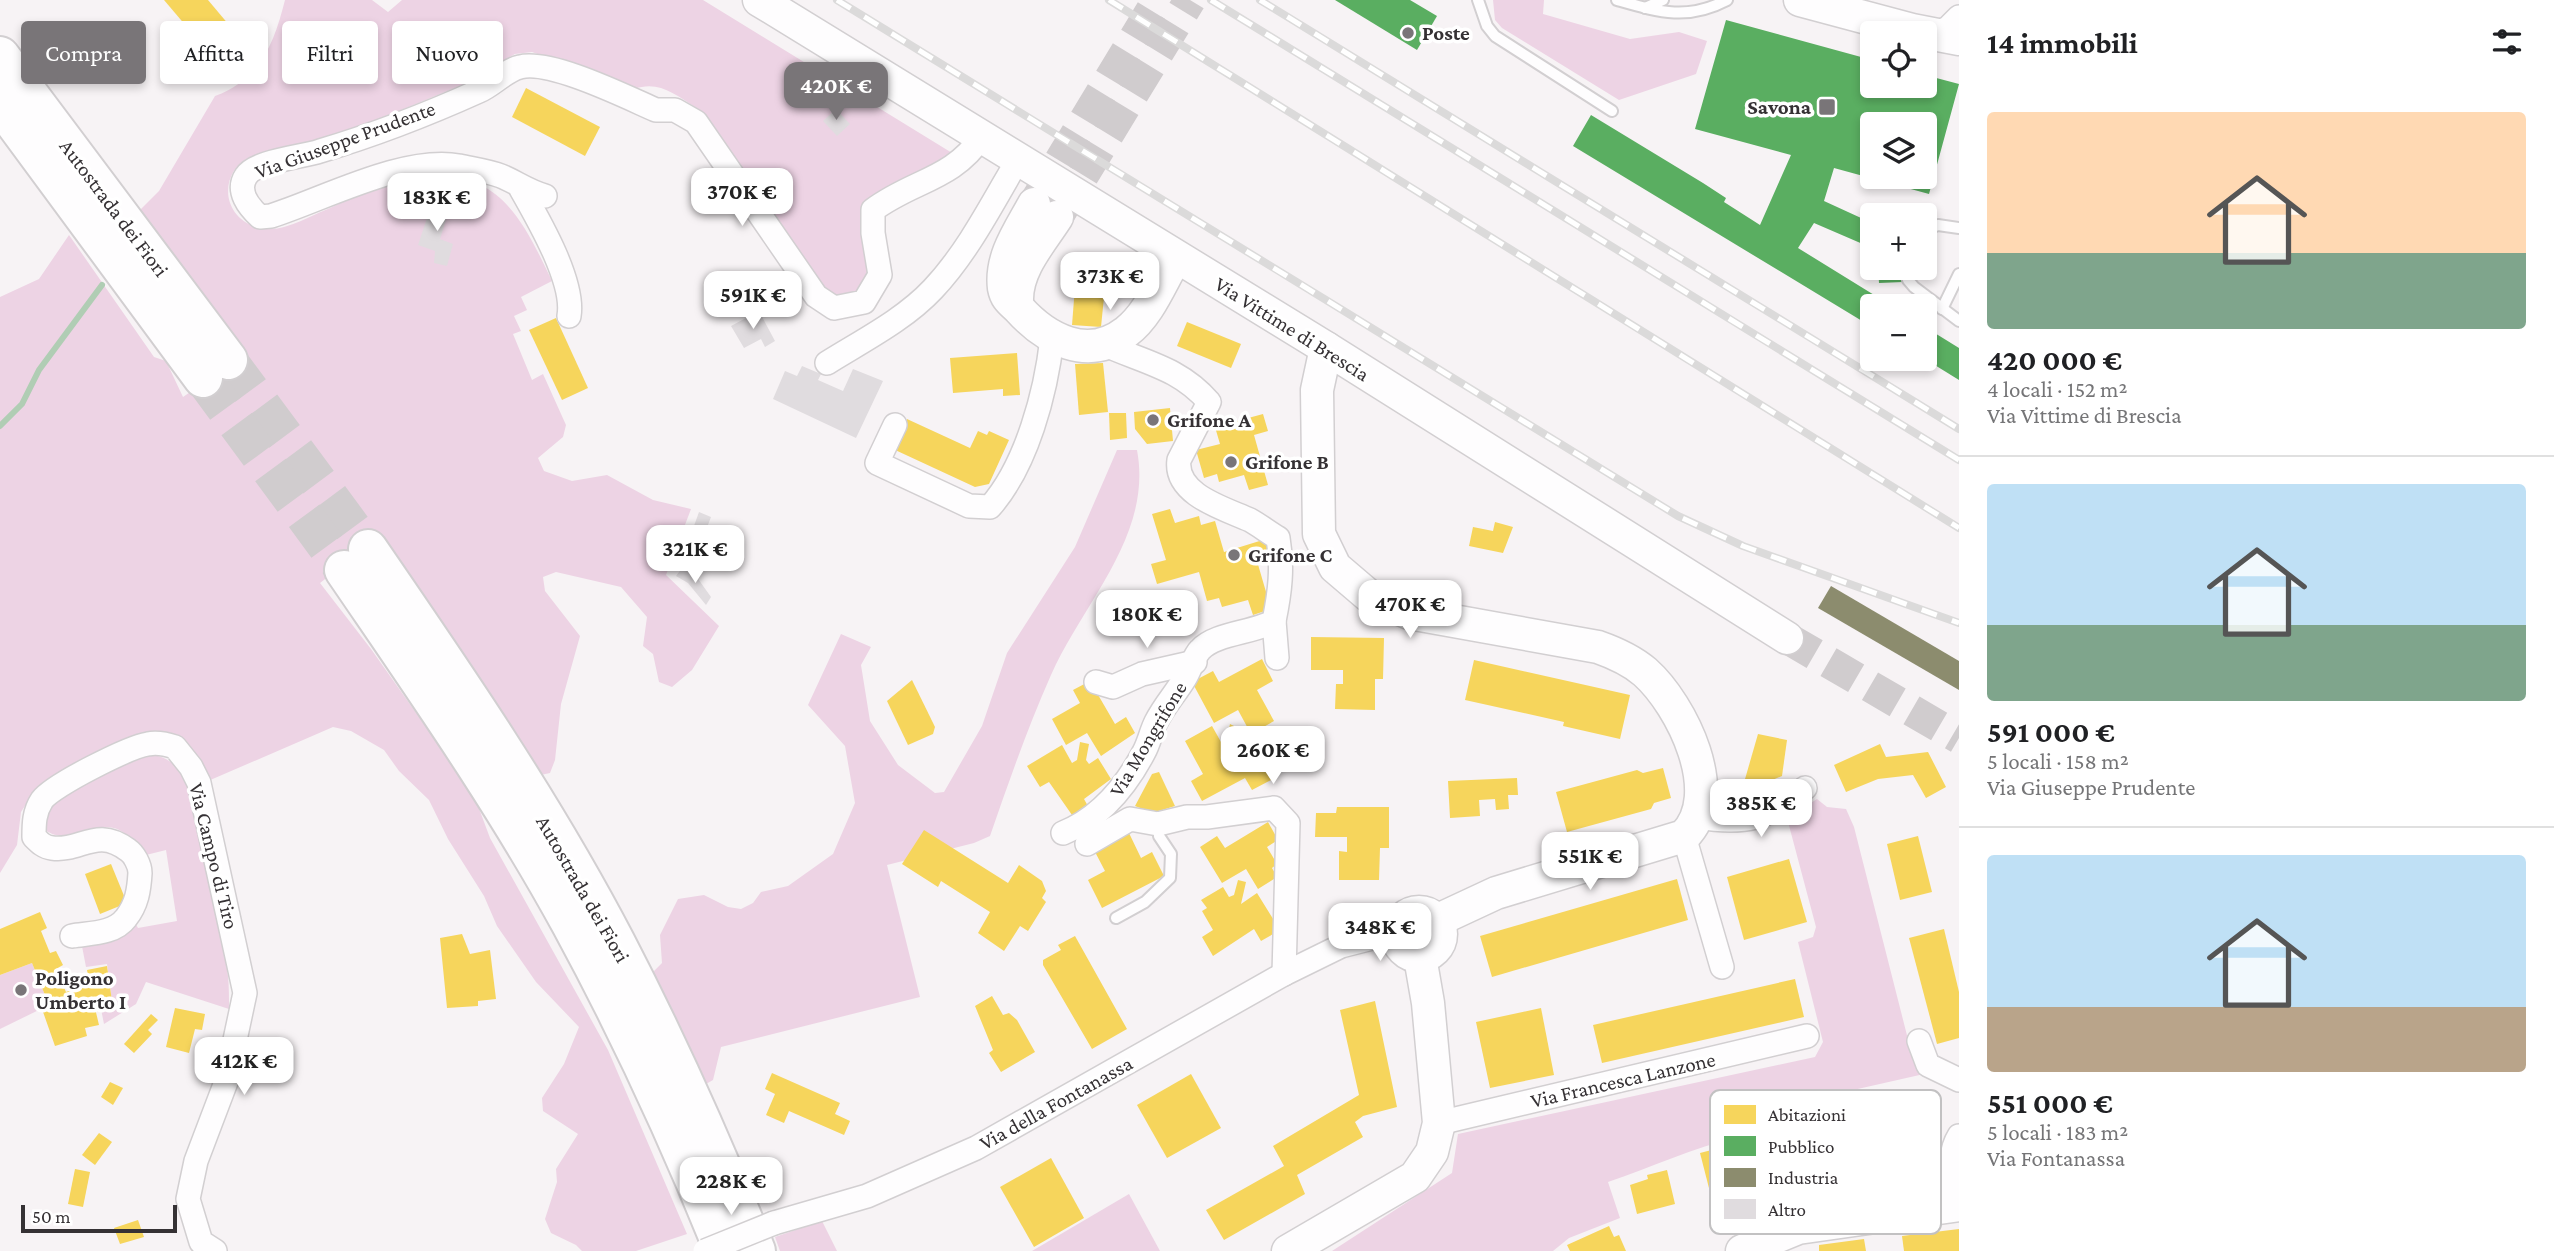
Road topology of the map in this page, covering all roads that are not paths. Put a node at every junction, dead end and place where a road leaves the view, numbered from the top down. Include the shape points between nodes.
1 (759, 0) edge
2 (1478, 0) edge
3 (1617, 0) edge
4 (1663, 0) edge
5 (1727, 0) edge
6 (1800, 0) edge
7 (1645, 8) junction
8 (1953, 34) edge
9 (0, 56) edge
10 (0, 103) edge
11 (1612, 111) dead end
12 (982, 136) junction
13 (1019, 158) junction
14 (521, 189) junction
15 (545, 196) dead end
16 (1045, 211) tunnel mouth
17 (1937, 225) edge
18 (1959, 228) edge
19 (1177, 257) junction
20 (1959, 274) edge
21 (1909, 280) edge
22 (1942, 309) junction
23 (569, 316) dead end
24 (1959, 321) edge
25 (187, 330) junction
26 (1052, 338) junction
27 (1101, 343) junction
28 (1326, 348) junction
29 (827, 363) dead end
30 (216, 369) tunnel mouth
31 (895, 425) dead end
32 (1275, 621) junction
33 (1787, 638) tunnel mouth
34 (1277, 658) dead end
35 (1195, 662) junction
36 (1096, 682) dead end
37 (1805, 788) dead end
38 (1158, 824) junction
39 (1691, 827) junction
40 (1063, 833) dead end
41 (1087, 844) dead end
42 (1116, 918) dead end
43 (1438, 920) junction
44 (1396, 932) junction
45 (72, 936) dead end
46 (1420, 957) junction
47 (1722, 967) dead end
48 (1284, 974) junction
49 (1807, 1036) dead end
50 (1919, 1041) dead end
51 (1959, 1080) edge
52 (1439, 1124) junction
53 (1959, 1136) edge
54 (1956, 1205) edge
55 (1783, 1234) edge
56 (765, 1237) edge
57 (215, 1251) edge
58 (705, 1251) edge
59 (724, 1251) edge
60 (1288, 1251) edge
61 (1742, 1251) edge

1 - 12 street, Via Vittime di Brescia
2 - 11 lane via 1495,36
3 - 7 lane
4 - 7 lane
5 - 7 lane via 1699,13
6 - 8 street
9 - 25 highway, Autostrada dei Fiori
10 - 25 highway, Autostrada dei Fiori
12 - 13 street, Via Vittime di Brescia
12 - 14 street, Via Giuseppe Prudente via 957,166 892,196 873,210 880,275 864,302 834,308 816,296 696,122 675,110 656,110 542,66 519,67 482,90 388,129 252,169 244,178 243,189 248,205 260,217 416,167 455,166 502,177
13 - 19 street, Via Vittime di Brescia
13 - 29 street via 933,290
14 - 15 street, Via Giuseppe Prudente
14 - 23 street via 569,292
16 - 26 street via 1006,256 1004,289 1009,301
17 - 18 lane
19 - 27 street via 1142,316 1127,332
19 - 28 street, Via Vittime di Brescia
20 - 22 lane
21 - 22 lane
22 - 24 lane
25 - 30 highway, Autostrada dei Fiori
26 - 27 street via 1073,345
26 - 31 street via 1039,405 1020,459 990,507 969,506 877,463
27 - 32 street via 1140,361 1164,366 1195,386 1209,402 1178,470 1203,500 1278,538 1282,559
28 - 33 street, Via Vittime di Brescia
28 - 39 street via 1317,390 1320,534 1335,567 1370,596 1409,613 1598,647 1646,673 1675,708 1690,744 1703,789
32 - 34 street
32 - 35 street, Via Mongrifone via 1200,649
35 - 36 street via 1142,674 1113,687
35 - 40 street, Via Mongrifone via 1168,699 1145,751 1112,799 1083,825
37 - 39 street via 1779,808 1749,819
38 - 41 street, Via Mongrifone via 1130,819
38 - 42 lane via 1159,836 1171,854 1170,878 1145,902
38 - 48 street, Via Mongrifone via 1266,807 1285,817
39 - 43 street via 1496,893
39 - 47 street
43 - 44 street via 1426,912 1412,912 1401,919
43 - 46 street via 1440,944
44 - 46 street via 1398,944 1407,954
44 - 48 street, Via della Fontanassa via 1341,946
45 - 57 street, Via Campo di Tiro via 110,930 125,920 137,899 140,868 131,852 113,840 89,839 57,849 41,845 34,837 40,804 50,792 129,750 151,743 175,747 199,783 245,993 226,1082 196,1161 188,1199 201,1242
46 - 52 street via 1429,1003
48 - 56 street, Via della Fontanassa via 976,1148
49 - 52 street, Via Francesca Lanzone
50 - 51 street via 1928,1065
52 - 60 street via 1432,1152 1415,1177
53 - 54 street via 1950,1159
55 - 61 street
56 - 58 street, Via della Fontanassa, bridge
56 - 59 highway, Autostrada dei Fiori via 615,940 487,722 356,560 570,922 646,1073

